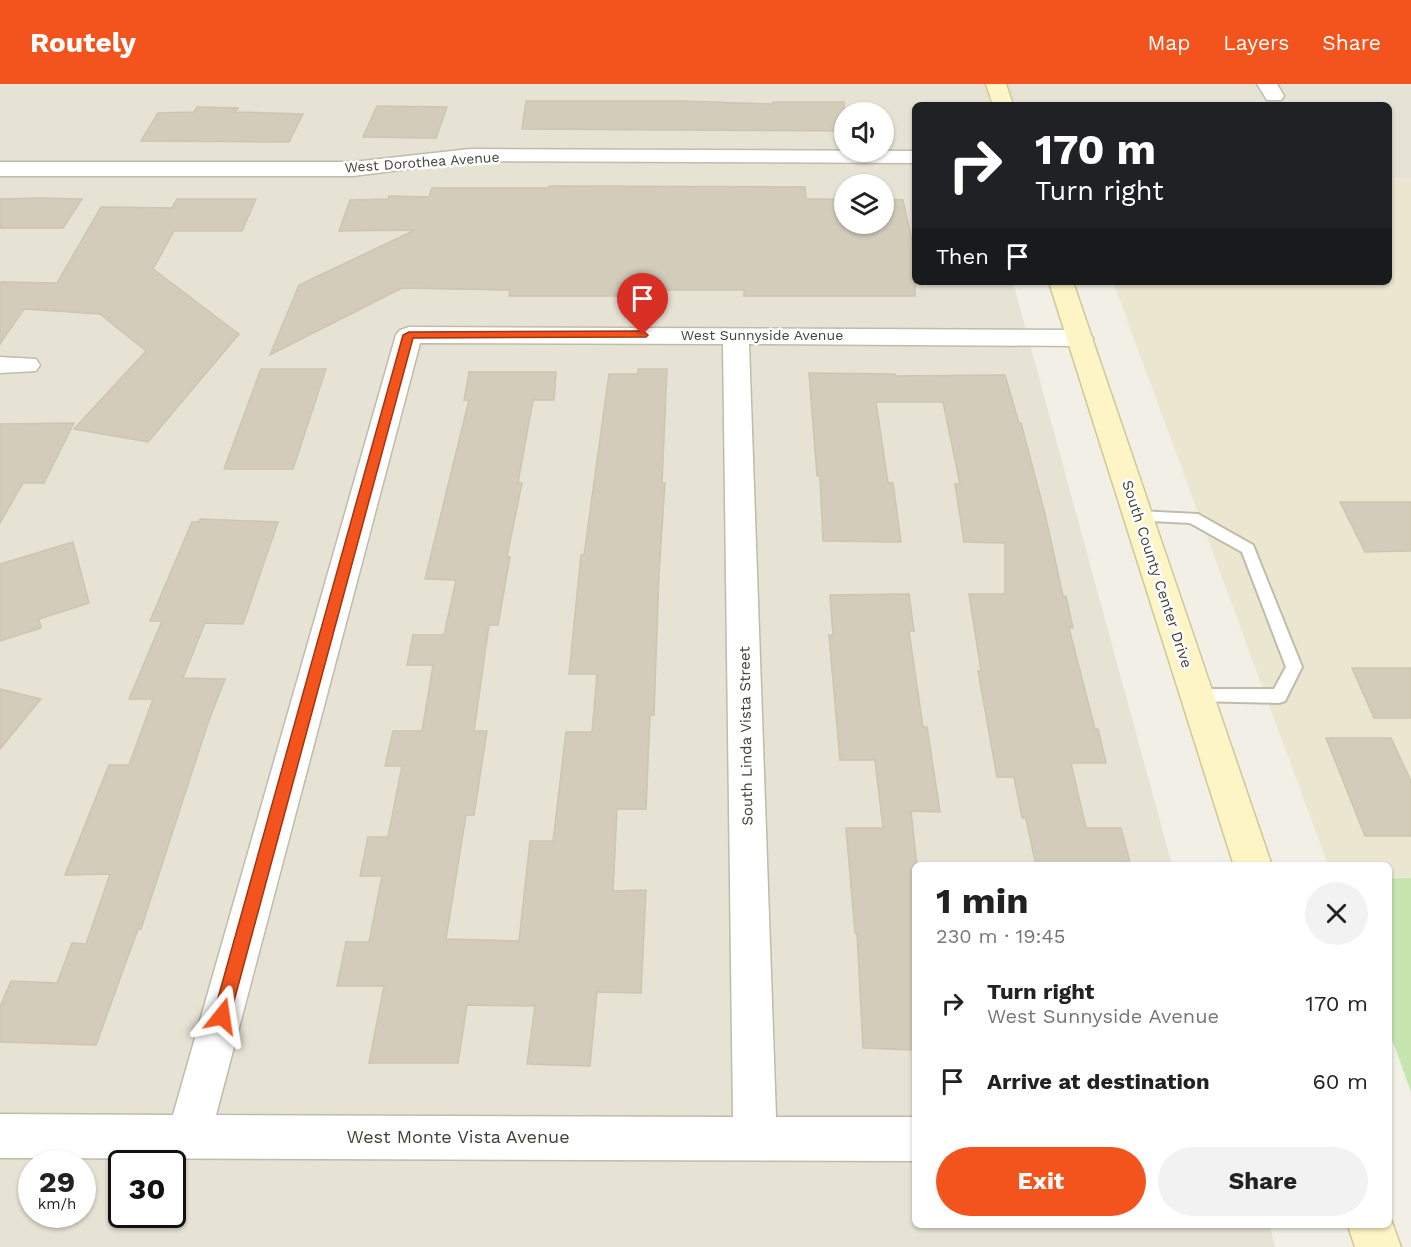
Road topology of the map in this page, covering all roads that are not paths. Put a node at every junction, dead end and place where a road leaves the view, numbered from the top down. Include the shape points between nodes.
1 (996, 84) edge
2 (1002, 102) edge
3 (912, 157) edge
4 (0, 169) edge
5 (1062, 285) edge
6 (736, 335) junction
7 (1080, 338) junction
8 (0, 365) edge
9 (27, 365) dead end
10 (1138, 516) junction
11 (1197, 696) junction
12 (1252, 862) edge
13 (0, 1136) edge
14 (189, 1136) junction
15 (755, 1137) junction
16 (912, 1139) edge
17 (1372, 1228) edge
18 (1378, 1247) edge

1 - 2 street
3 - 4 street, West Dorothea Avenue via 470,155 353,169
5 - 7 street, South County Center Drive
6 - 7 street, West Sunnyside Avenue
6 - 14 street, West Sunnyside Avenue via 409,335
6 - 15 street, South Linda Vista Street
7 - 10 street, South County Center Drive
8 - 9 street
10 - 11 street, South County Center Drive
10 - 11 lane via 1193,518 1248,549 1294,668 1279,696
11 - 12 street, South County Center Drive
13 - 14 street, West Monte Vista Avenue
14 - 15 street, West Monte Vista Avenue
15 - 16 street, West Monte Vista Avenue
17 - 18 street

